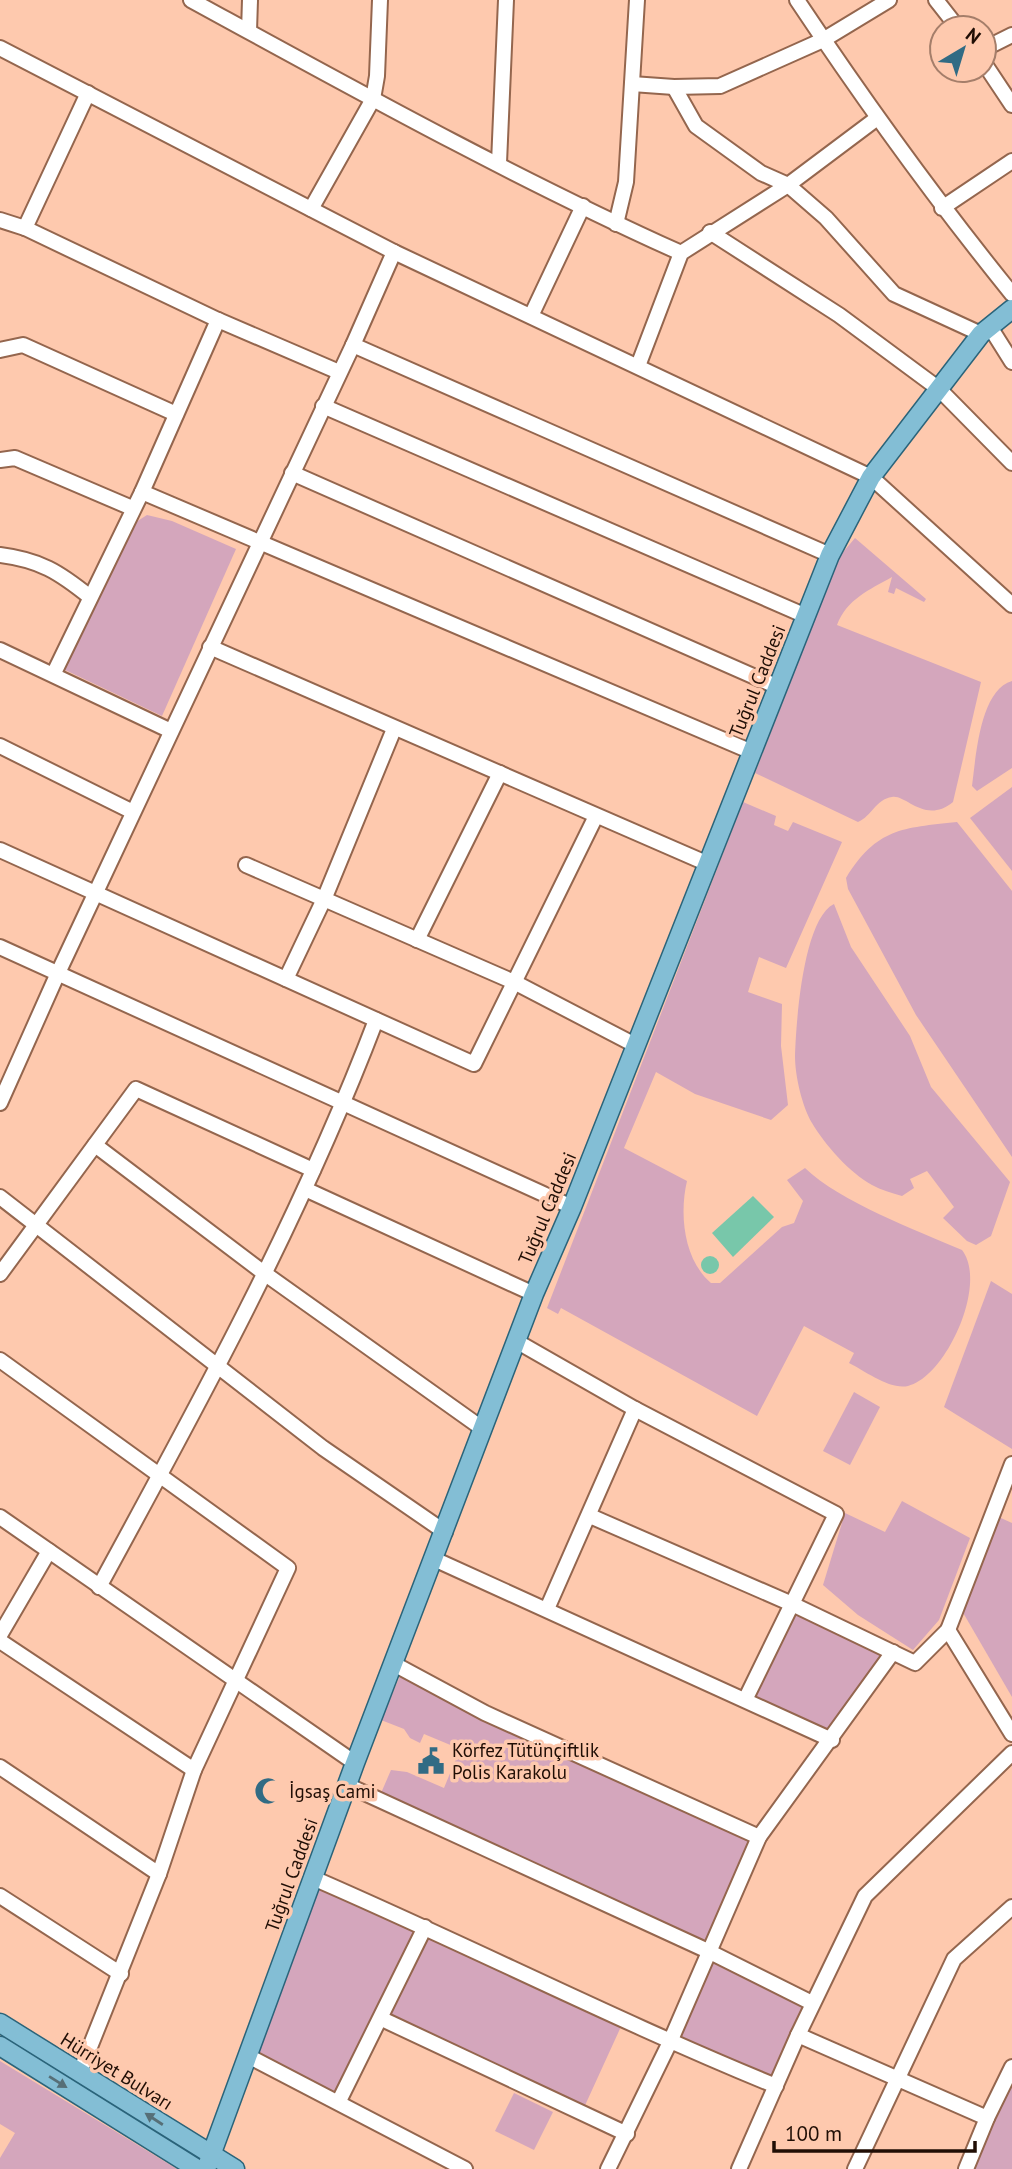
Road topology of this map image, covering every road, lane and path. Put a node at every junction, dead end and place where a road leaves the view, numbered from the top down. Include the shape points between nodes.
1 (191, 0) edge
2 (250, 0) edge
3 (380, 0) edge
4 (506, 0) edge
5 (637, 0) edge
6 (797, 0) edge
7 (888, 0) edge
8 (936, 0) edge
9 (947, 14) edge
10 (249, 31) junction
11 (823, 40) junction
12 (0, 48) edge
13 (632, 84) junction
14 (998, 84) edge
15 (674, 87) junction
16 (88, 93) junction
17 (373, 99) junction
18 (1012, 105) edge
19 (876, 119) junction
20 (1012, 161) edge
21 (499, 163) junction
22 (788, 185) junction
23 (583, 206) junction
24 (942, 208) junction
25 (311, 209) junction
26 (0, 220) edge
27 (616, 224) junction
28 (25, 228) junction
29 (710, 232) junction
30 (394, 252) junction
31 (681, 253) junction
32 (1012, 294) edge
33 (1012, 309) edge
34 (531, 316) junction
35 (218, 320) junction
36 (985, 330) junction
37 (354, 345) junction
38 (0, 350) edge
39 (1012, 362) edge
40 (638, 366) junction
41 (339, 372) junction
42 (939, 388) junction
43 (323, 406) junction
44 (176, 414) junction
45 (0, 460) edge
46 (1012, 463) edge
47 (292, 472) junction
48 (871, 477) junction
49 (142, 492) junction
50 (132, 508) junction
51 (260, 541) junction
52 (0, 555) edge
53 (830, 555) junction
54 (90, 597) junction
55 (1012, 605) edge
56 (806, 616) junction
57 (210, 647) junction
58 (0, 648) edge
59 (54, 673) junction
60 (778, 687) junction
61 (394, 729) junction
62 (171, 731) junction
63 (0, 746) edge
64 (752, 752) junction
65 (500, 773) junction
66 (133, 812) junction
67 (596, 816) junction
68 (0, 850) edge
69 (706, 863) junction
70 (246, 865) dead end
71 (95, 893) junction
72 (326, 897) junction
73 (417, 940) junction
74 (0, 947) edge
75 (58, 973) junction
76 (286, 979) junction
77 (514, 982) junction
78 (376, 1020) junction
79 (635, 1045) junction
80 (0, 1103) edge
81 (344, 1103) junction
82 (95, 1145) junction
83 (313, 1170) junction
84 (305, 1189) junction
85 (0, 1197) edge
86 (572, 1207) junction
87 (38, 1226) junction
88 (264, 1273) junction
89 (0, 1274) edge
90 (534, 1294) junction
91 (516, 1341) junction
92 (0, 1360) edge
93 (219, 1366) junction
94 (635, 1409) junction
95 (483, 1429) junction
96 (1012, 1464) edge
97 (161, 1475) junction
98 (590, 1516) junction
99 (0, 1517) edge
100 (445, 1532) junction
101 (49, 1551) junction
102 (434, 1559) junction
103 (99, 1587) junction
104 (792, 1604) junction
105 (547, 1609) junction
106 (948, 1630) junction
107 (0, 1635) edge
108 (0, 1641) edge
109 (893, 1651) junction
110 (394, 1664) junction
111 (234, 1681) junction
112 (746, 1698) junction
113 (1012, 1734) edge
114 (832, 1740) junction
115 (1012, 1753) edge
116 (355, 1763) junction
117 (0, 1768) edge
118 (194, 1770) junction
119 (347, 1785) junction
120 (759, 1838) junction
121 (159, 1874) junction
122 (313, 1878) junction
123 (0, 1896) edge
124 (1012, 1907) edge
125 (425, 1927) junction
126 (708, 1951) junction
127 (121, 1974) junction
128 (812, 2003) junction
129 (382, 2019) junction
130 (0, 2023) edge
131 (798, 2035) junction
132 (670, 2042) junction
133 (0, 2046) edge
134 (248, 2056) junction
135 (1012, 2067) edge
136 (80, 2072) junction
137 (895, 2080) junction
138 (776, 2086) junction
139 (339, 2101) junction
140 (987, 2118) junction
141 (627, 2134) junction
142 (208, 2162) edge
143 (197, 2169) edge
144 (235, 2169) edge
145 (465, 2169) edge
146 (608, 2169) edge
147 (739, 2169) edge
148 (855, 2169) edge
149 (966, 2169) edge

1 - 10 street
2 - 10 street
3 - 17 street
4 - 21 street
5 - 13 street
6 - 11 street
7 - 11 street
8 - 9 street
10 - 17 street
11 - 15 street via 719,86
11 - 19 street
12 - 16 street
13 - 15 street
13 - 27 street via 626,182
14 - 18 street
15 - 22 street via 696,126 761,173
16 - 25 street
16 - 28 street
17 - 21 street
17 - 25 street
19 - 22 street
19 - 24 street
20 - 24 street
21 - 23 street
22 - 29 street
22 - 36 street via 826,218 894,293
23 - 27 street
23 - 34 street
24 - 32 street
25 - 30 street
26 - 28 street
27 - 31 street
28 - 35 street
29 - 31 street
29 - 42 street via 839,315
30 - 34 street
30 - 37 street
31 - 40 street
33 - 36 main road, Tuğrul Caddesi
34 - 40 street
35 - 41 street
35 - 44 street
36 - 39 street
36 - 42 main road, Tuğrul Caddesi
37 - 41 street
37 - 53 street
38 - 44 street via 23,345
40 - 48 street
41 - 43 street
42 - 46 street
42 - 48 main road, Tuğrul Caddesi
43 - 47 street
43 - 56 street
44 - 49 street
45 - 50 street via 15,458
47 - 51 street
47 - 60 street
48 - 53 main road, Tuğrul Caddesi
48 - 55 street
49 - 50 street
49 - 51 street
50 - 54 street
51 - 57 street
51 - 64 street
52 - 54 street via 31,559 63,575
53 - 56 main road, Tuğrul Caddesi
54 - 59 street
56 - 60 main road, Tuğrul Caddesi
57 - 61 street
57 - 62 street
58 - 59 street
59 - 62 street
60 - 64 main road, Tuğrul Caddesi
61 - 65 street
61 - 72 street
62 - 66 street
63 - 66 street
64 - 69 main road, Tuğrul Caddesi
65 - 67 street
65 - 73 street
66 - 71 street
67 - 69 street
67 - 77 street
68 - 71 street
69 - 79 main road, Tuğrul Caddesi
70 - 72 street
71 - 75 street
71 - 76 street
72 - 73 street
72 - 76 street
73 - 77 street
74 - 75 street
75 - 80 street
75 - 81 street
76 - 78 street
77 - 78 street via 474,1063
77 - 79 street
78 - 81 street
79 - 86 main road, Tuğrul Caddesi
81 - 83 street
81 - 86 street
82 - 83 street via 136,1089
82 - 87 street
82 - 88 street
83 - 84 street
84 - 88 street
84 - 90 street
85 - 87 street
86 - 90 main road, Tuğrul Caddesi
87 - 89 street
87 - 93 street
88 - 93 street
88 - 95 street
90 - 91 main road, Tuğrul Caddesi
91 - 94 street
91 - 95 main road, Tuğrul Caddesi
92 - 97 street
93 - 97 street
93 - 100 street via 323,1448
94 - 98 street
94 - 104 street via 836,1514
95 - 100 main road, Tuğrul Caddesi
96 - 106 street
97 - 103 street
97 - 111 street via 288,1568
98 - 104 street
98 - 105 street
99 - 101 street
100 - 102 main road, Tuğrul Caddesi
101 - 103 street
101 - 107 street
102 - 105 street
102 - 110 main road, Tuğrul Caddesi
103 - 111 street
104 - 109 street
104 - 112 street
105 - 112 street
106 - 109 street via 915,1663
106 - 113 street
108 - 118 street
109 - 114 street
110 - 116 main road, Tuğrul Caddesi
110 - 120 street via 485,1713
111 - 116 street
111 - 118 street
112 - 114 street
114 - 120 street
115 - 128 street via 865,1896
116 - 119 main road, Tuğrul Caddesi
117 - 121 street
118 - 121 street
119 - 122 main road, Tuğrul Caddesi
119 - 126 street
120 - 126 street
121 - 127 street
122 - 125 street
122 - 134 main road, Tuğrul Caddesi
123 - 127 street
124 - 137 street via 954,1959
125 - 129 street
125 - 132 street
126 - 128 street
126 - 132 street
127 - 136 street
128 - 131 street
129 - 139 street
129 - 141 street
130 - 136 main road, Hürriyet Bulvarı
131 - 137 street
131 - 138 street
132 - 138 street
132 - 141 street
133 -> 143 main road
134 - 139 street
134 - 142 main road, Tuğrul Caddesi
135 - 140 street
142 -> 136 main road, Hürriyet Bulvarı
137 - 140 street
137 - 148 street
138 - 147 street
139 - 145 street
140 - 149 street
141 - 146 street
142 - 144 main road, Hürriyet Bulvarı

